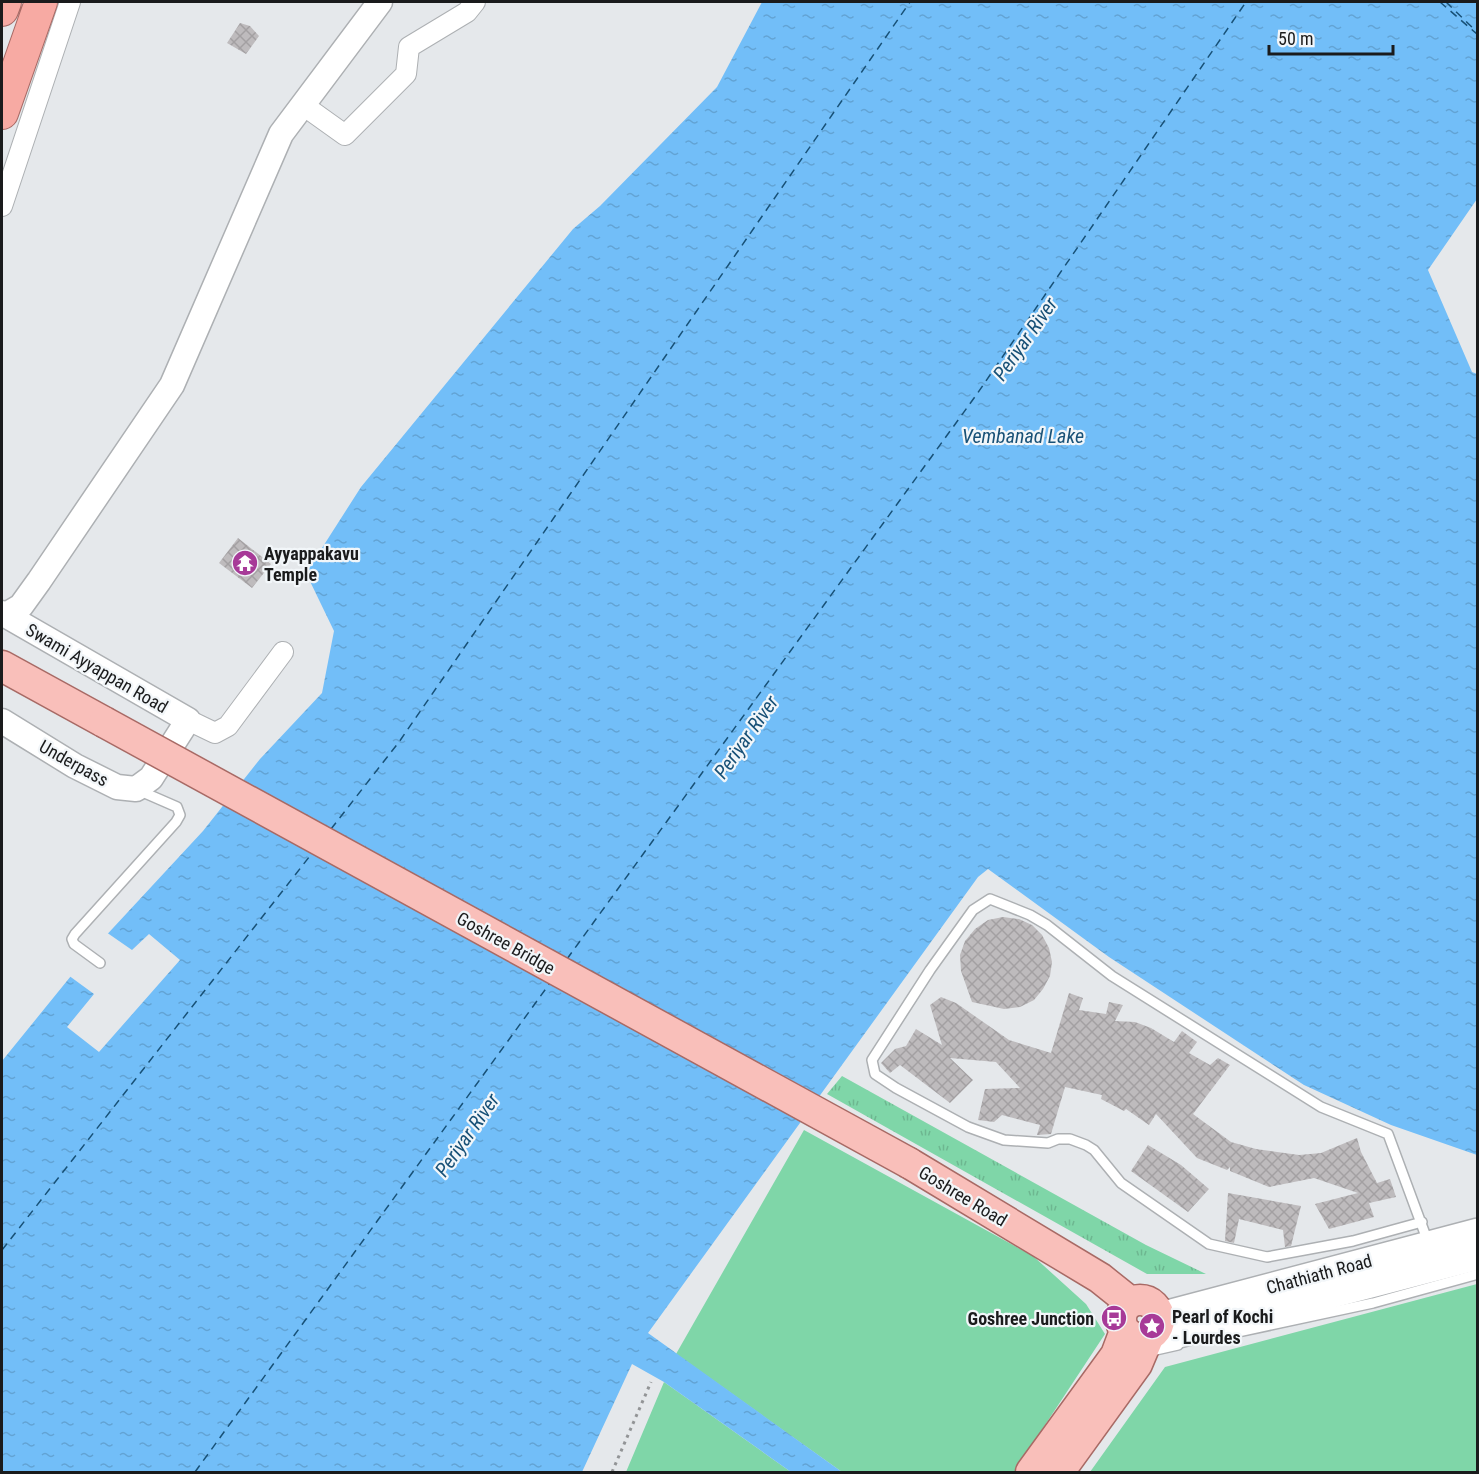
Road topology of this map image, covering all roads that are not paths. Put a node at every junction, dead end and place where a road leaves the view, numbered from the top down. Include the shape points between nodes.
1 (5, 2) edge
2 (40, 2) edge
3 (70, 2) edge
4 (380, 2) edge
5 (475, 2) edge
6 (2, 10) edge
7 (303, 105) junction
8 (2, 113) edge
9 (2, 206) edge
10 (4, 614) edge
11 (283, 652) dead end
12 (2, 666) edge
13 (188, 720) junction
14 (2, 721) edge
15 (136, 789) junction
16 (100, 963) dead end
17 (909, 1163) joint
18 (1478, 1232) edge
19 (1426, 1234) junction
20 (1478, 1256) edge
21 (1478, 1274) edge
22 (1149, 1329) junction
23 (1219, 1336) dead end
24 (1031, 1473) edge
25 (1059, 1473) edge

1 - 6 highway
2 - 8 highway
3 - 9 street
4 - 7 street
5 - 7 street via 467,12 409,47 406,74 345,135
7 - 10 street via 281,134 172,385 21,606
10 - 13 street, Swami Ayyappan Road
11 - 13 street via 228,726 215,733
12 - 17 main road, Goshree Bridge, bridge
13 - 15 street via 151,778
14 - 15 street, Underpass via 117,788
15 - 16 lane via 169,802 180,815 72,939
17 - 22 main road, Goshree Road via 1100,1278
18 - 19 main road, Chathiath Road
19 - 19 lane via 1353,1241 1267,1257 1209,1244 1121,1183 1086,1145 1070,1139 1048,1143 1004,1140 968,1127 875,1074 872,1060 973,910 990,899 1047,925 1112,976 1321,1107 1388,1134
19 - 22 main road, Chathiath Road
20 - 22 main road, Chathiath Road
21 - 23 lane via 1373,1303
22 - 24 main road via 1116,1355
22 - 25 main road via 1137,1364

